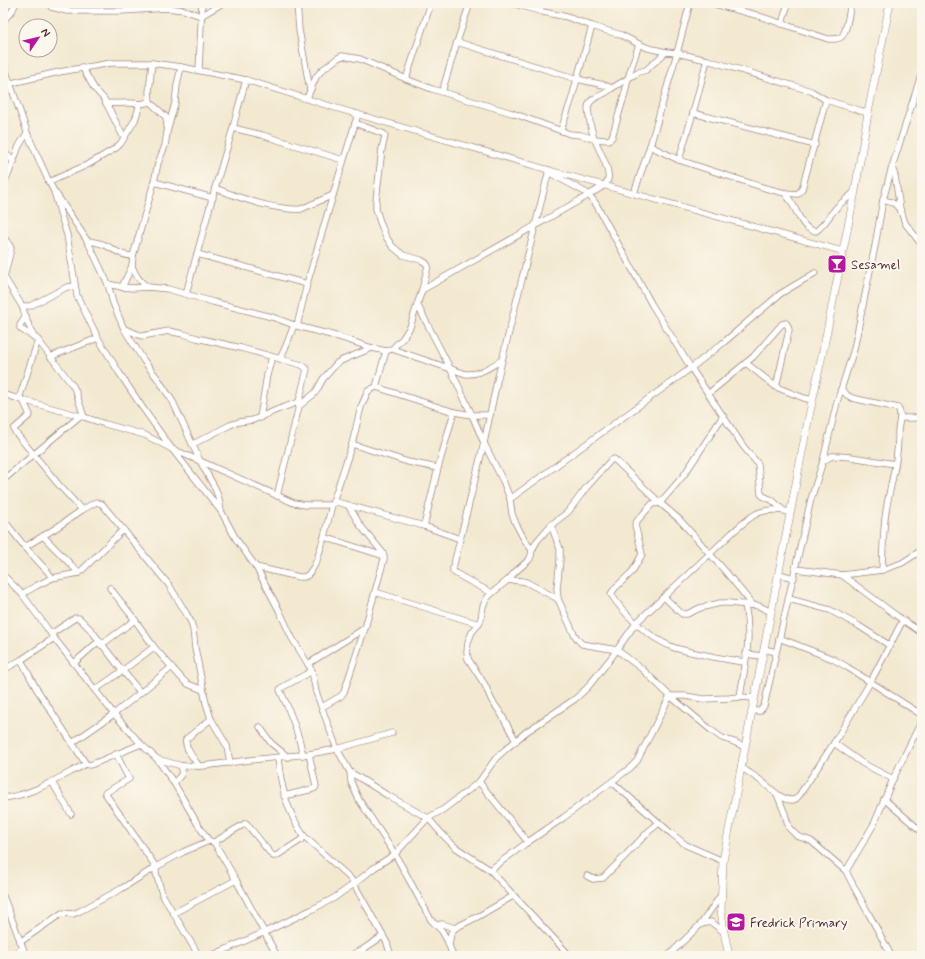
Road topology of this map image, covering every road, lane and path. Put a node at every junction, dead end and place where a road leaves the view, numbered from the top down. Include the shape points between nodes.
1 (16, 3) edge
2 (50, 3) edge
3 (202, 3) edge
4 (223, 3) edge
5 (290, 3) edge
6 (431, 3) edge
7 (470, 3) edge
8 (512, 3) edge
9 (690, 3) edge
10 (711, 3) edge
11 (788, 3) edge
12 (851, 3) edge
13 (890, 3) edge
14 (725, 5) edge
15 (297, 6) edge
16 (201, 16) junction
17 (3, 21) edge
18 (782, 24) junction
19 (592, 26) junction
20 (457, 42) junction
21 (639, 44) junction
22 (666, 52) junction
23 (677, 53) junction
24 (706, 60) junction
25 (3, 63) edge
26 (152, 63) junction
27 (82, 67) junction
28 (181, 67) junction
29 (199, 70) junction
30 (922, 72) edge
31 (628, 78) junction
32 (406, 79) junction
33 (577, 79) junction
34 (246, 80) junction
35 (10, 83) junction
36 (3, 85) edge
37 (612, 88) junction
38 (310, 90) junction
39 (442, 92) junction
40 (307, 98) junction
41 (826, 100) junction
42 (150, 102) junction
43 (106, 104) junction
44 (140, 104) junction
45 (868, 112) junction
46 (692, 113) junction
47 (358, 114) junction
48 (355, 123) junction
49 (233, 128) junction
50 (561, 130) junction
51 (167, 132) junction
52 (27, 133) junction
53 (124, 138) junction
54 (594, 139) junction
55 (814, 145) junction
56 (650, 146) junction
57 (3, 151) edge
58 (343, 160) junction
59 (679, 160) junction
60 (14, 162) junction
61 (892, 167) junction
62 (548, 171) junction
63 (49, 182) junction
64 (154, 182) junction
65 (3, 183) edge
66 (604, 185) junction
67 (215, 188) junction
68 (54, 191) junction
69 (855, 191) junction
70 (634, 193) junction
71 (785, 193) junction
72 (333, 195) junction
73 (589, 195) junction
74 (213, 198) junction
75 (883, 200) junction
76 (901, 212) junction
77 (535, 225) junction
78 (3, 236) edge
79 (88, 242) junction
80 (922, 244) edge
81 (842, 251) junction
82 (197, 254) junction
83 (133, 256) junction
84 (132, 266) junction
85 (815, 273) dead end
86 (108, 284) junction
87 (307, 284) junction
88 (75, 286) junction
89 (122, 287) junction
90 (148, 287) junction
91 (422, 290) junction
92 (186, 294) junction
93 (417, 304) junction
94 (22, 306) junction
95 (295, 325) junction
96 (124, 329) junction
97 (36, 338) junction
98 (98, 338) junction
99 (372, 348) junction
100 (389, 350) junction
101 (50, 357) junction
102 (272, 357) junction
103 (280, 359) junction
104 (502, 360) junction
105 (746, 363) junction
106 (691, 368) junction
107 (451, 370) junction
108 (376, 387) junction
109 (776, 387) junction
110 (841, 389) junction
111 (3, 394) edge
112 (708, 394) junction
113 (21, 400) junction
114 (812, 400) junction
115 (299, 404) junction
116 (454, 412) junction
117 (472, 415) junction
118 (490, 415) junction
119 (82, 416) junction
120 (723, 416) junction
121 (922, 417) edge
122 (260, 418) junction
123 (900, 418) junction
124 (484, 443) junction
125 (192, 444) junction
126 (352, 444) junction
127 (172, 449) junction
128 (33, 454) junction
129 (200, 461) junction
130 (822, 461) junction
131 (895, 464) junction
132 (438, 468) junction
133 (3, 480) edge
134 (277, 496) junction
135 (510, 499) junction
136 (660, 502) junction
137 (333, 503) junction
138 (348, 505) junction
139 (82, 510) junction
140 (221, 511) junction
141 (787, 511) junction
142 (6, 523) dead end
143 (424, 526) junction
144 (551, 526) junction
145 (124, 529) junction
146 (43, 536) junction
147 (324, 537) junction
148 (460, 539) junction
149 (25, 547) junction
150 (532, 550) junction
151 (922, 550) edge
152 (710, 554) junction
153 (384, 556) junction
154 (256, 567) junction
155 (796, 569) junction
156 (882, 570) junction
157 (79, 573) junction
158 (3, 574) edge
159 (778, 574) junction
160 (842, 576) junction
161 (52, 578) junction
162 (794, 578) junction
163 (508, 580) junction
164 (110, 588) dead end
165 (375, 592) junction
166 (492, 593) junction
167 (22, 594) junction
168 (664, 597) junction
169 (558, 599) junction
170 (788, 599) junction
171 (745, 604) junction
172 (753, 605) junction
173 (771, 612) junction
174 (135, 620) junction
175 (903, 620) junction
176 (636, 623) junction
177 (479, 624) junction
178 (365, 628) junction
179 (922, 633) edge
180 (53, 636) junction
181 (779, 638) junction
182 (100, 643) junction
183 (889, 646) junction
184 (154, 647) junction
185 (617, 650) junction
186 (763, 652) junction
187 (776, 652) junction
188 (746, 654) junction
189 (21, 660) junction
190 (745, 662) junction
191 (74, 663) junction
192 (308, 664) junction
193 (172, 667) junction
194 (3, 669) edge
195 (122, 671) junction
196 (312, 671) junction
197 (871, 681) junction
198 (95, 690) junction
199 (203, 690) junction
200 (140, 692) junction
201 (670, 696) junction
202 (740, 697) junction
203 (754, 698) junction
204 (322, 706) junction
205 (752, 712) junction
206 (114, 714) junction
207 (922, 715) edge
208 (211, 718) junction
209 (922, 720) edge
210 (260, 726) dead end
211 (392, 733) dead end
212 (516, 741) junction
213 (72, 743) junction
214 (834, 743) junction
215 (141, 744) junction
216 (745, 747) junction
217 (337, 749) junction
218 (116, 754) junction
219 (306, 755) junction
220 (288, 757) junction
221 (278, 758) junction
222 (157, 759) junction
223 (230, 763) junction
224 (86, 764) junction
225 (182, 766) junction
226 (199, 766) junction
227 (741, 767) junction
228 (350, 772) junction
229 (893, 780) junction
230 (52, 782) junction
231 (479, 782) junction
232 (612, 782) junction
233 (174, 783) junction
234 (777, 794) junction
235 (284, 796) junction
236 (3, 798) edge
237 (884, 799) junction
238 (71, 814) dead end
239 (428, 818) junction
240 (659, 823) junction
241 (922, 832) edge
242 (304, 836) junction
243 (212, 842) junction
244 (528, 842) junction
245 (395, 854) junction
246 (723, 861) junction
247 (156, 867) junction
248 (490, 870) junction
249 (846, 871) junction
250 (587, 876) dead end
251 (236, 880) junction
252 (354, 884) junction
253 (721, 895) junction
254 (3, 896) edge
255 (513, 896) junction
256 (174, 913) junction
257 (701, 924) junction
258 (436, 925) junction
259 (455, 928) junction
260 (265, 932) junction
261 (724, 932) junction
262 (383, 936) junction
263 (20, 942) junction
264 (449, 948) junction
265 (22, 949) junction
266 (10, 956) edge
267 (26, 956) edge
268 (199, 956) edge
269 (211, 956) edge
270 (277, 956) edge
271 (350, 956) edge
272 (391, 956) edge
273 (453, 956) edge
274 (570, 956) edge
275 (668, 956) edge
276 (729, 956) edge
277 (891, 956) edge

1 - 17 street
2 - 16 street via 50,7 67,11 167,8
3 - 16 street
4 - 16 street
5 - 15 street
6 - 32 street
7 - 20 street
8 - 19 street
9 - 23 street
10 - 14 street
11 - 18 street
12 - 18 street via 844,32 841,38 835,40
13 - 45 street
14 - 18 street
15 - 38 street
16 - 29 street
19 - 21 street
19 - 33 street
20 - 33 street
20 - 39 street
21 - 22 street
21 - 31 street
22 - 23 street
22 - 31 street via 646,70
23 - 24 street
23 - 56 street
24 - 41 street via 811,91
24 - 46 street
25 - 35 street
26 - 27 street via 111,63
26 - 28 street
26 - 42 street
27 - 35 street
27 - 43 street
28 - 29 street
28 - 51 street
29 - 34 street
30 - 61 street
31 - 37 street
31 - 54 street via 612,137 608,140
32 - 38 street via 360,59 342,56 322,70
32 - 39 street
33 - 37 street
33 - 50 street
34 - 40 street
34 - 49 street
35 - 36 street
35 - 52 street
37 - 54 street via 588,103
38 - 40 street
39 - 50 street
40 - 47 street
41 - 45 street
41 - 55 street
42 - 44 street
42 - 51 street via 166,117
43 - 44 street
43 - 53 street
44 - 53 street via 136,120
45 - 69 street
46 - 55 street
46 - 59 street
47 - 48 street
47 - 62 street
48 - 58 street
48 - 91 street via 384,134 376,209 385,236 392,246 403,255 421,260 428,266
49 - 58 street
49 - 67 street
50 - 54 street
51 - 64 street
52 - 60 street
52 - 63 street
53 - 63 street via 116,148 89,164
54 - 66 street via 607,171 608,178
55 - 71 street via 802,189 798,194
56 - 59 street
56 - 70 street
57 - 60 street
58 - 72 street
59 - 71 street
60 - 65 street
61 - 75 street
61 - 76 street
62 - 66 street
62 - 73 street
62 - 77 street
63 - 68 street
64 - 74 street
64 - 83 street
66 - 70 street
66 - 73 street
67 - 72 street via 252,202 297,210
67 - 74 street
68 - 79 street
68 - 88 street via 68,236
69 - 71 street via 816,231 806,227
69 - 81 street
70 - 81 street
72 - 87 street
73 - 77 street
73 - 106 street
74 - 82 street
75 - 76 street via 894,203
75 - 110 street via 854,349
76 - 80 street via 905,223
77 - 91 street
77 - 104 street
78 - 94 street via 11,249 4,277
79 - 83 street via 105,245 118,253
79 - 86 street
81 - 114 street
82 - 87 street
82 - 92 street
83 - 84 street
84 - 89 street
84 - 90 street via 139,279
85 - 106 street via 784,291
86 - 89 street
86 - 96 street
87 - 95 street
88 - 94 street via 67,287 30,306
88 - 98 street via 77,296
89 - 90 street
90 - 92 street
91 - 93 street
92 - 95 street
93 - 100 street via 410,327 403,338
93 - 107 street
94 - 97 street via 26,316 20,328
95 - 99 street
95 - 103 street
96 - 102 street via 142,336 169,331
96 - 125 street via 173,402
97 - 101 street
97 - 113 street
98 - 101 street
98 - 127 street
99 - 100 street
99 - 115 street via 337,363 314,394
100 - 107 street
100 - 108 street
101 - 119 street via 75,390
102 - 103 street
102 - 122 street
103 - 115 street via 302,365 307,369
104 - 107 street via 476,374
104 - 118 street
105 - 109 street
105 - 109 street via 782,324 786,323 789,330
105 - 112 street
106 - 112 street
106 - 135 street
107 - 117 street
108 - 116 street
108 - 126 street via 366,393
109 - 114 street
110 - 123 street via 854,399 898,408
110 - 130 street
111 - 113 street
112 - 120 street
113 - 119 street
113 - 128 street via 30,415 14,429
114 - 141 street
115 - 122 street via 279,409
115 - 134 street
116 - 117 street
116 - 132 street
117 - 118 street
117 - 124 street
118 - 124 street
119 - 127 street via 145,436
119 - 128 street
120 - 136 street via 684,475
120 - 141 street via 758,464 761,494
121 - 123 street
122 - 125 street via 230,425
123 - 131 street
124 - 135 street
124 - 148 street
125 - 129 street
126 - 132 street via 408,462
126 - 137 street
127 - 129 street
127 - 140 street
128 - 133 street
128 - 139 street
129 - 134 street
129 - 140 street via 215,488
130 - 131 street via 838,456
130 - 155 street
131 - 156 street via 886,512
132 - 143 street
134 - 137 street via 306,505
135 - 150 street via 516,524
136 - 144 street via 613,459 568,512
136 - 152 street
136 - 176 street via 652,504 637,521 642,554 632,572 611,594
137 - 138 street
137 - 147 street
138 - 143 street
138 - 153 street
139 - 145 street via 99,502
139 - 146 street
140 - 154 street via 236,539
141 - 152 street via 760,512 746,521
141 - 159 street
142 - 149 street
143 - 148 street
144 - 150 street via 536,541
144 - 169 street via 560,549
145 - 157 street
145 - 199 street via 169,585 186,613 193,630
146 - 149 street
146 - 157 street
147 - 153 street
147 - 154 street via 313,568 304,577
148 - 166 street via 455,573
149 - 161 street
150 - 163 street via 529,560
151 - 156 street via 902,563
152 - 168 street
152 - 172 street
153 - 165 street
154 - 192 street
155 - 160 street
155 - 162 street
156 - 160 street
157 - 161 street
158 - 167 street
159 - 162 street
159 - 173 street
160 - 175 street
161 - 167 street
162 - 170 street
163 - 166 street
163 - 169 street via 526,582
164 - 174 street
165 - 177 street
165 - 178 street
166 - 177 street via 483,606
167 - 180 street
168 - 171 street via 682,614 720,603
168 - 176 street
169 - 185 street via 574,634 582,644
170 - 181 street
170 - 183 street via 830,610
171 - 172 street
171 - 188 street via 748,636
172 - 173 street
173 - 186 street
174 - 182 street
174 - 184 street
175 - 179 street
175 - 183 street
176 - 185 street
176 - 190 street via 671,647 714,658
177 - 212 street via 468,642 468,659
178 - 192 street
178 - 204 street via 344,692
180 - 182 street via 77,617
180 - 189 street
180 - 191 street
181 - 187 street
181 - 197 street via 833,659
182 - 191 street
182 - 195 street
183 - 197 street
184 - 193 street
184 - 195 street
185 - 201 street via 642,669
185 - 212 street via 575,699
186 - 187 street
186 - 188 street
186 - 203 street
187 - 205 street via 764,706 760,711
188 - 190 street
189 - 194 street
189 - 213 street
190 - 202 street
191 - 198 street
192 - 196 street
193 - 199 street via 186,683
193 - 200 street
195 - 198 street
195 - 200 street
196 - 204 street
196 - 219 street via 280,690
197 - 207 street
197 - 214 street
198 - 206 street
199 - 208 street
200 - 206 street
201 - 202 street via 703,699
201 - 216 street via 722,738
201 - 232 street via 637,761
202 - 203 street
203 - 205 street
204 - 217 street
205 - 216 street
206 - 213 street
206 - 215 street
208 - 223 street via 227,746
208 - 226 street via 185,742
209 - 229 street
210 - 220 street via 271,743
211 - 217 street
212 - 231 street via 496,758
213 - 224 street
214 - 229 street via 862,763
214 - 234 street via 796,799
215 - 218 street
215 - 222 street
216 - 227 street
217 - 219 street
217 - 228 street
218 - 224 street via 90,765
218 - 247 street via 130,779 105,793
219 - 220 street
219 - 235 street via 315,788
220 - 221 street
221 - 223 street
221 - 235 street
222 - 225 street
222 - 233 street
223 - 226 street
224 - 230 street
225 - 226 street
225 - 233 street via 181,775
227 - 234 street
227 - 246 street
228 - 239 street
228 - 245 street via 351,782 359,800
229 - 237 street
230 - 236 street via 22,795
230 - 238 street
231 - 239 street
231 - 244 street
232 - 240 street
232 - 244 street
233 - 243 street via 197,823
234 - 249 street via 789,828 797,836 812,840
235 - 242 street
237 - 241 street
237 - 249 street via 874,824
239 - 245 street
239 - 248 street via 455,847
240 - 246 street via 686,844
240 - 250 street via 603,878 593,879
242 - 243 street via 276,856 273,856 246,823
242 - 252 street
243 - 247 street via 183,852
243 - 251 street
244 - 248 street
245 - 252 street
245 - 258 street
246 - 253 street
247 - 256 street via 162,894
247 - 263 street via 80,911 73,914 62,913
248 - 255 street
249 - 277 street
251 - 256 street
251 - 260 street
252 - 260 street via 334,898
252 - 262 street
253 - 257 street
253 - 261 street
254 - 263 street
255 - 259 street
255 - 274 street
256 - 268 street
257 - 261 street via 711,922
257 - 275 street
258 - 259 street
258 - 264 street via 442,931
259 - 264 street
260 - 269 street
260 - 270 street
261 - 276 street
262 - 271 street
262 - 272 street
263 - 265 street
264 - 273 street
265 - 266 street
265 - 267 street

